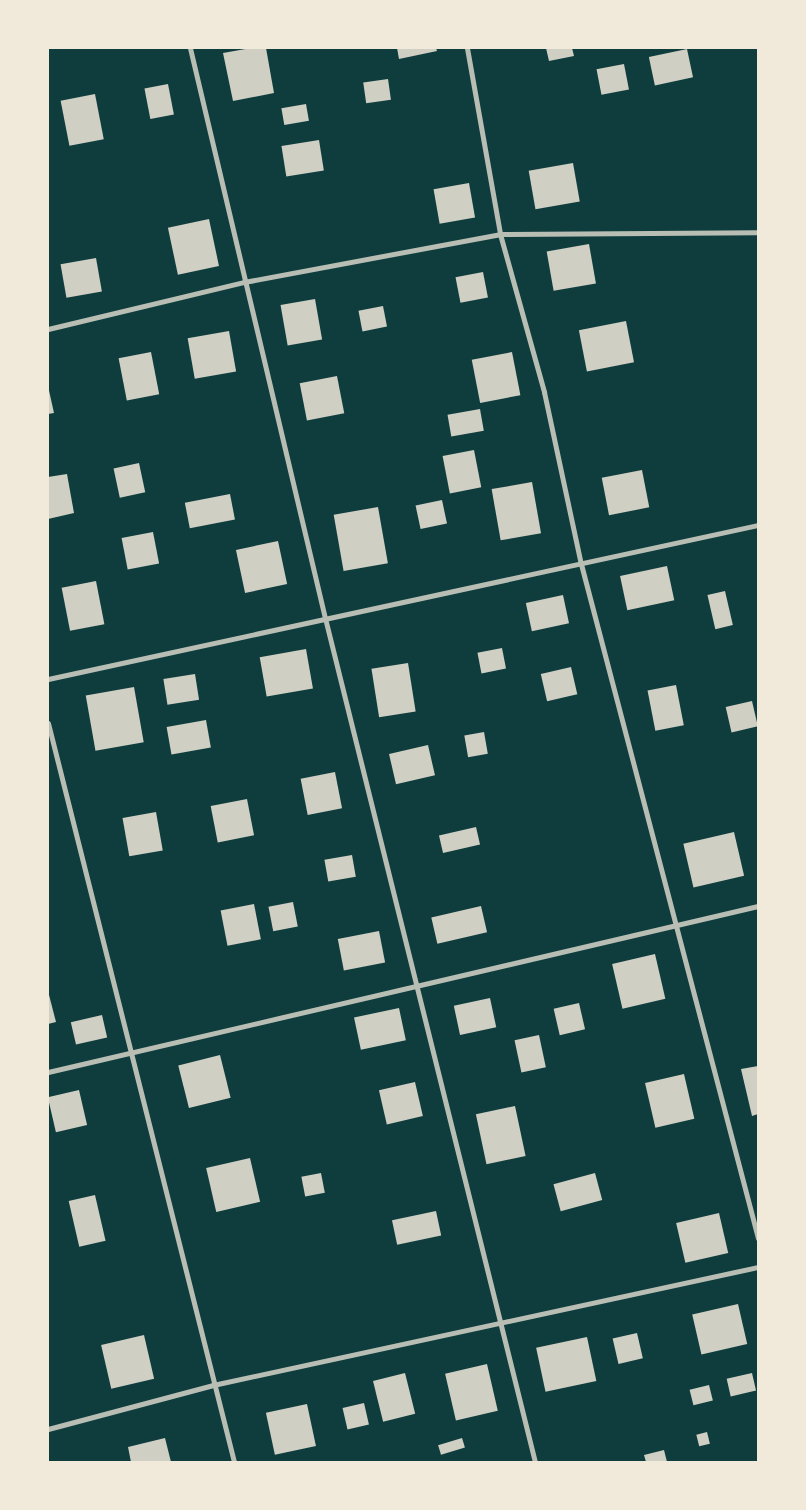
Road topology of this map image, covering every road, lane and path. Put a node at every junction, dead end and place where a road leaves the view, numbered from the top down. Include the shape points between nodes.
1 (190, 48) edge
2 (467, 48) edge
3 (758, 232) edge
4 (500, 234) junction
5 (244, 282) junction
6 (48, 329) edge
7 (758, 525) edge
8 (581, 564) junction
9 (324, 618) junction
10 (48, 679) edge
11 (48, 723) edge
12 (758, 906) edge
13 (676, 925) junction
14 (416, 988) junction
15 (130, 1054) junction
16 (48, 1072) edge
17 (758, 1238) edge
18 (758, 1267) edge
19 (498, 1322) junction
20 (213, 1386) junction
21 (48, 1429) edge
22 (234, 1462) edge
23 (535, 1462) edge

1 - 5 street
2 - 4 street
3 - 4 street
4 - 5 street
4 - 8 street via 544,392
5 - 6 street
5 - 9 street
7 - 8 street
8 - 9 street
8 - 13 street
9 - 10 street
9 - 14 street
11 - 15 street
12 - 13 street
13 - 14 street
13 - 17 street
14 - 15 street
14 - 19 street
15 - 16 street
15 - 20 street
18 - 19 street
19 - 20 street
19 - 23 street
20 - 21 street
20 - 22 street

